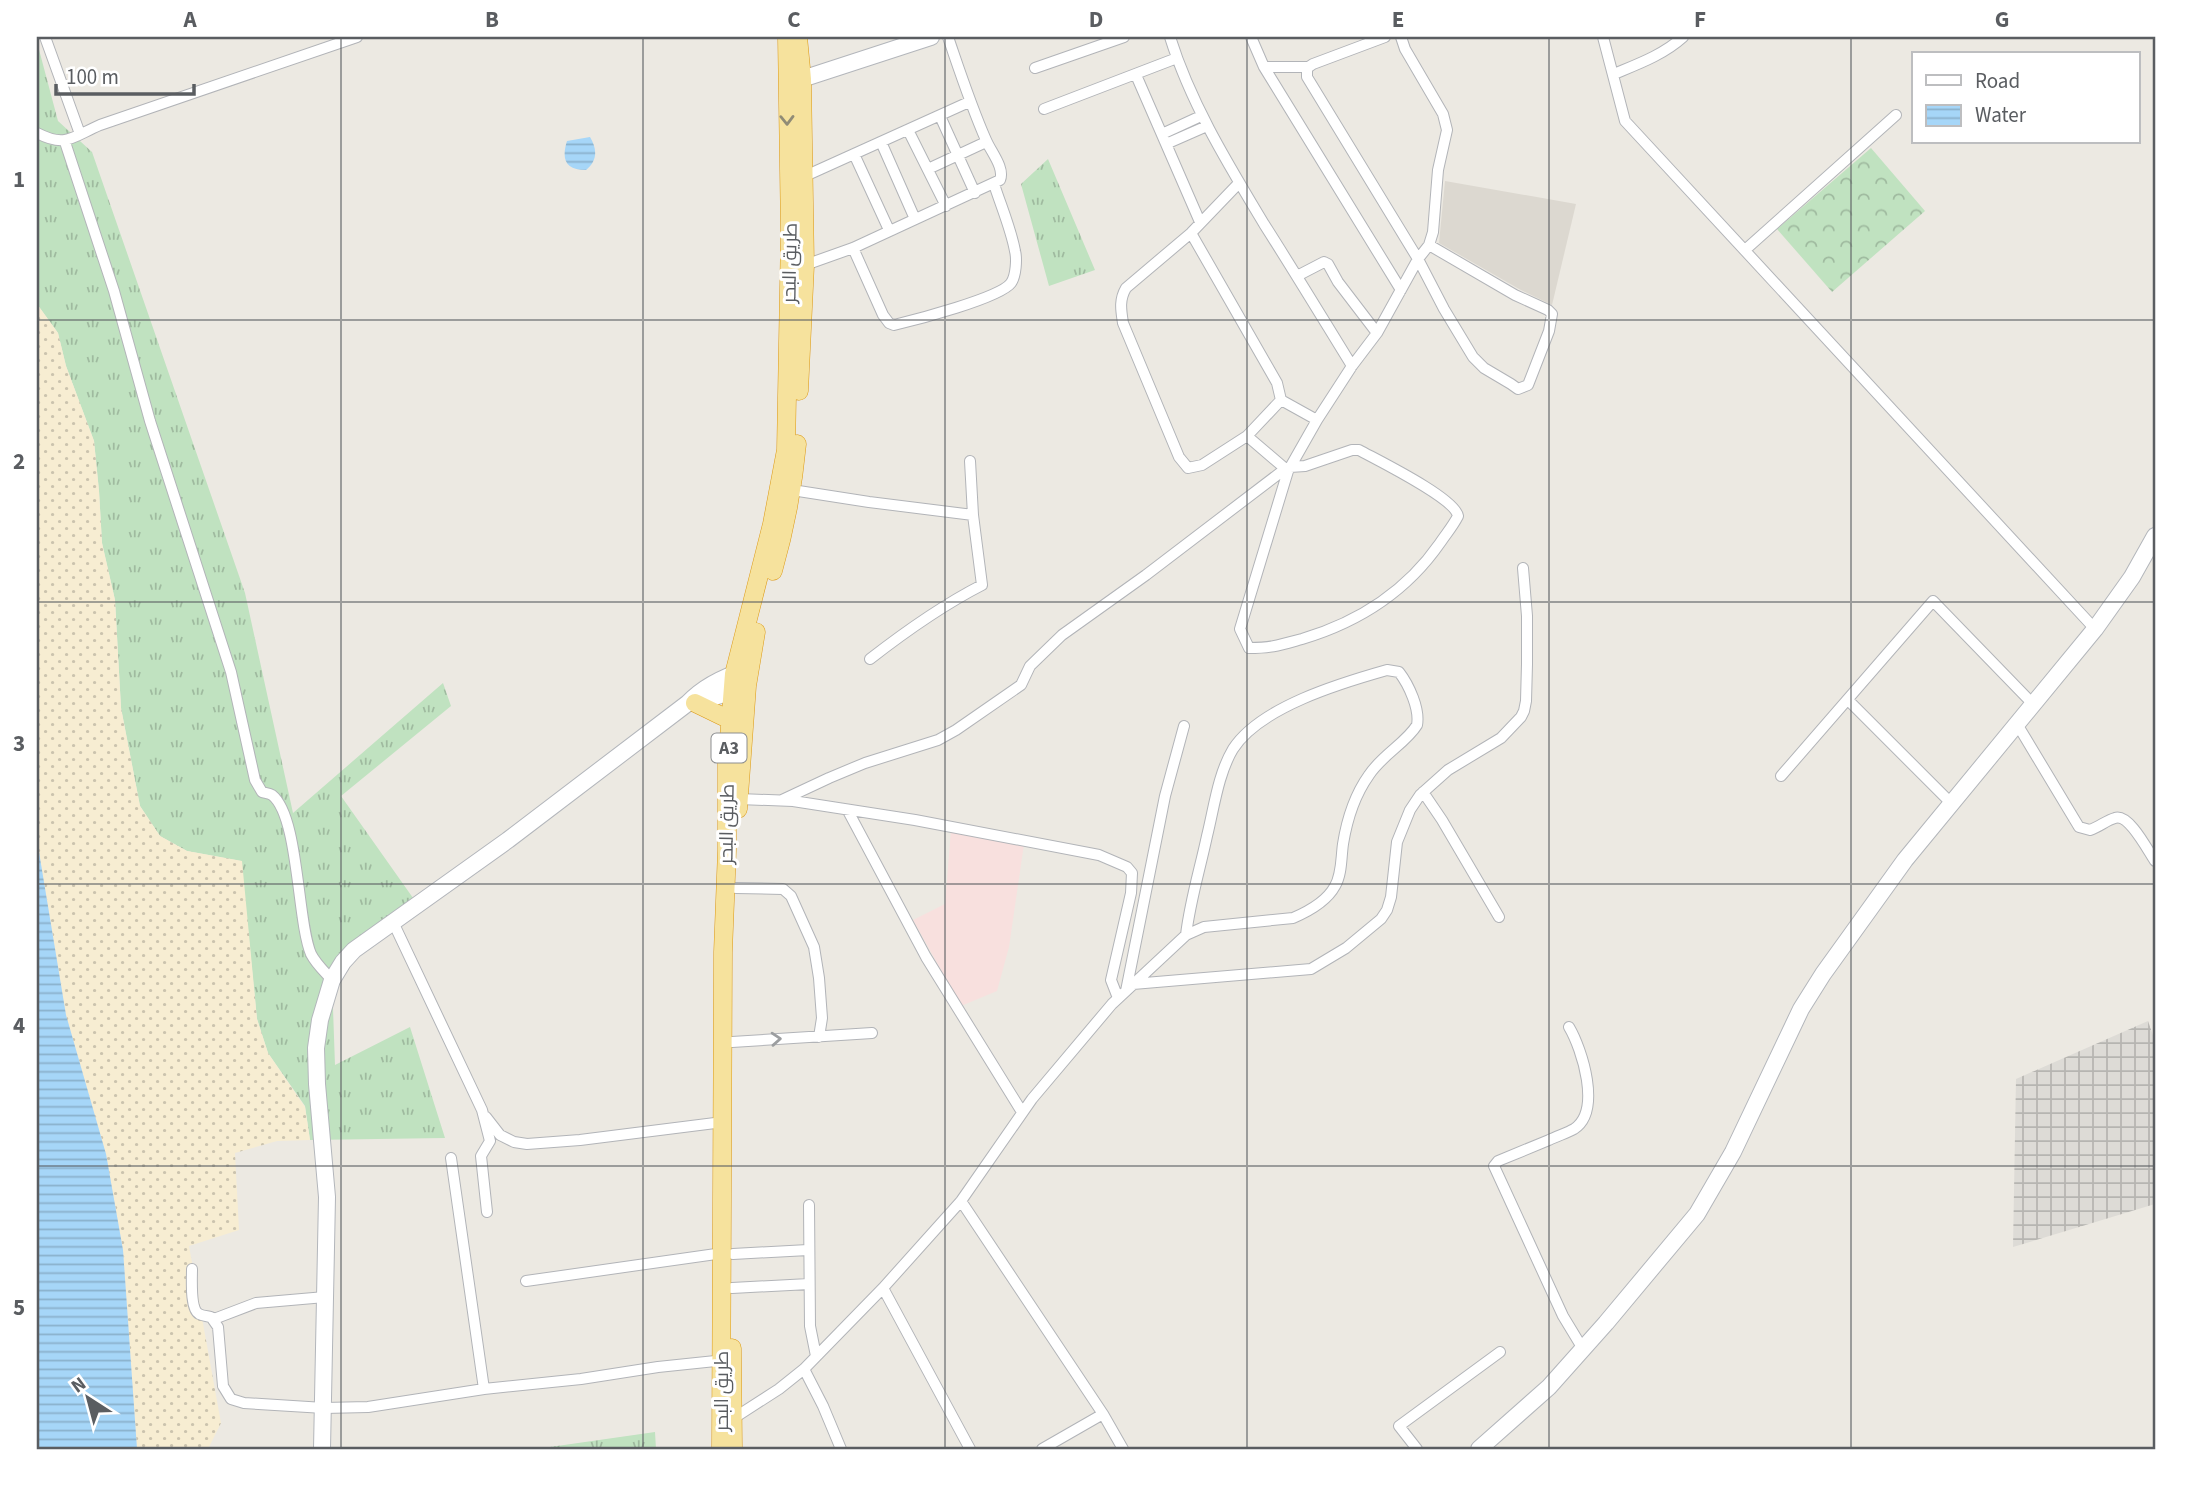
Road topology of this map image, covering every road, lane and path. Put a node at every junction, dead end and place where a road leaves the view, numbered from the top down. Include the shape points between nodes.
1 (45, 37) edge
2 (357, 37) edge
3 (787, 37) edge
4 (798, 37) edge
5 (932, 37) edge
6 (948, 37) edge
7 (1124, 37) edge
8 (1170, 37) edge
9 (1251, 37) edge
10 (1385, 37) edge
11 (1401, 37) edge
12 (1604, 37) edge
13 (1683, 37) edge
14 (1177, 58) junction
15 (1264, 67) junction
16 (1309, 67) junction
17 (1035, 68) dead end
18 (1614, 74) junction
19 (1136, 75) junction
20 (794, 79) junction
21 (969, 102) junction
22 (1044, 109) dead end
23 (1896, 115) dead end
24 (940, 116) junction
25 (1204, 121) junction
26 (908, 130) junction
27 (37, 133) edge
28 (80, 134) junction
29 (1164, 139) junction
30 (65, 142) junction
31 (881, 142) junction
32 (986, 142) junction
33 (854, 154) junction
34 (958, 156) junction
35 (928, 169) junction
36 (803, 177) junction
37 (1239, 183) junction
38 (994, 184) junction
39 (975, 193) junction
40 (946, 206) junction
41 (915, 219) junction
42 (1200, 222) junction
43 (889, 230) junction
44 (1191, 233) junction
45 (1429, 244) junction
46 (852, 247) junction
47 (1745, 250) junction
48 (1418, 259) junction
49 (805, 265) junction
50 (1297, 276) junction
51 (1401, 290) junction
52 (1377, 333) junction
53 (1352, 366) junction
54 (1281, 400) junction
55 (1317, 420) junction
56 (1247, 436) junction
57 (970, 461) dead end
58 (1288, 469) junction
59 (792, 490) junction
60 (974, 516) junction
61 (2154, 542) edge
62 (1523, 568) dead end
63 (2095, 629) junction
64 (870, 659) dead end
65 (740, 680) junction
66 (1848, 700) junction
67 (691, 703) junction
68 (2032, 703) junction
69 (730, 720) junction
70 (2017, 724) junction
71 (1184, 726) dead end
72 (1781, 776) dead end
73 (1423, 792) junction
74 (739, 799) junction
75 (782, 800) junction
76 (1951, 803) junction
77 (848, 811) junction
78 (2155, 861) edge
79 (736, 888) junction
80 (1499, 917) dead end
81 (393, 922) junction
82 (1186, 935) junction
83 (332, 980) junction
84 (1125, 991) junction
85 (1569, 1027) dead end
86 (872, 1033) dead end
87 (819, 1037) junction
88 (732, 1042) junction
89 (482, 1110) junction
90 (1022, 1112) junction
91 (723, 1122) junction
92 (451, 1158) dead end
93 (961, 1201) junction
94 (809, 1205) dead end
95 (487, 1212) dead end
96 (808, 1250) junction
97 (728, 1253) junction
98 (192, 1269) dead end
99 (526, 1282) dead end
100 (809, 1284) junction
101 (883, 1287) junction
102 (732, 1288) junction
103 (325, 1297) junction
104 (214, 1319) junction
105 (1583, 1349) junction
106 (1500, 1352) dead end
107 (816, 1356) junction
108 (726, 1360) junction
109 (804, 1369) junction
110 (484, 1390) junction
111 (324, 1408) junction
112 (1103, 1414) junction
113 (734, 1418) junction
114 (839, 1448) edge
115 (322, 1449) edge
116 (721, 1449) edge
117 (733, 1449) edge
118 (970, 1449) edge
119 (1042, 1449) edge
120 (1122, 1449) edge
121 (1417, 1449) edge
122 (1479, 1449) edge

1 - 28 street
2 - 28 street
3 - 20 highway, طريق البحر / A3
4 - 20 highway, طريق البحر / A3
5 - 20 main road
6 - 21 street
7 - 17 street
8 - 14 street
9 - 15 street
10 - 16 street
11 - 45 street via 1446,124
12 - 18 street
13 - 18 street via 1646,61
14 - 19 street
14 - 25 street
15 - 16 street
15 - 51 street
16 - 48 street via 1307,77
18 - 47 street via 1625,121
19 - 22 street
19 - 29 street
20 - 36 highway, طريق البحر / A3
20 -> 65 highway, طريق البحر / A3 via 786,450
21 - 24 street
21 - 32 street
23 - 47 street
24 - 26 street
24 - 34 street
25 - 29 street
25 - 37 street
26 - 31 street
26 - 35 street
27 - 30 street
28 - 30 street
29 - 42 street
30 - 83 street via 230,672 255,780 283,814 311,954
31 - 33 street
31 - 41 street
32 - 34 street
32 - 38 street via 1002,175
33 - 36 street
33 - 43 street
34 - 35 street
34 - 39 street
35 - 40 street
36 - 49 highway, طريق البحر / A3
37 - 42 street
37 - 50 street
38 - 39 street
38 - 46 street via 1016,252 1010,284 999,291 894,325 883,315
39 - 40 street
40 - 41 street
41 - 43 street
42 - 44 street
43 - 46 street
44 - 54 street via 1277,383
44 - 56 street via 1126,288 1123,323 1183,464 1192,468 1202,465
45 - 48 street
45 - 48 street via 1552,314 1528,385 1518,390 1478,363
46 - 49 street
47 - 63 street
48 - 51 street
49 - 59 highway, طريق البحر / A3
50 - 52 street via 1328,264
50 - 53 street
51 - 52 street
52 - 53 street
53 - 55 street
54 - 55 street
54 - 56 street
55 - 58 street
56 - 58 street
57 - 60 street
58 - 58 street via 1240,629 1249,648 1271,648 1319,634 1368,612 1428,561 1458,516 1449,503 1421,484 1359,450
58 - 75 street via 1062,635 1030,666 1021,685 956,730
59 - 60 street
59 - 65 highway, طريق البحر / A3
60 - 64 street via 982,585 948,602
61 - 63 main road
62 - 73 street via 1527,616 1524,711 1501,738 1448,770
63 - 68 main road
65 - 67 main road via 707,685
65 - 69 highway, طريق البحر / A3
65 - 74 highway, طريق البحر / A3
66 - 68 street via 1933,601
66 - 72 street
66 - 76 street
67 - 69 highway
67 - 81 main road
68 - 70 main road
69 - 91 highway, طريق البحر / A3
70 - 76 main road
70 - 78 street via 2079,827 2090,830 2122,817
71 - 84 street
73 - 80 street
73 - 84 street via 1397,842 1387,910 1376,925 1346,948 1311,969
74 - 75 street
74 - 79 highway, طريق البحر / A3
75 - 77 street
76 - 105 main road via 1905,860 1801,1009 1733,1152 1697,1214
77 - 84 street via 1099,855 1127,867 1132,873 1131,892 1111,980
77 - 90 street via 926,957
79 - 87 street via 783,888 791,896 814,947 822,1018
79 - 88 highway, طريق البحر / A3
81 - 83 main road via 354,950
81 - 89 street
82 - 82 street via 1204,927 1293,918 1331,892 1339,877 1354,800 1385,755 1418,725 1399,672 1387,670 1317,692 1254,727 1238,743 1218,790
82 - 84 street
83 - 103 main road via 316,1048 327,1198
84 - 90 street
85 - 105 street via 1586,1074 1585,1114 1576,1128 1494,1166 1563,1316
86 - 87 street
88 -> 87 street
88 - 97 highway, طريق البحر / A3
89 - 91 street via 500,1135 527,1144
89 - 95 street via 489,1141 481,1156
90 - 93 street
91 - 97 highway, طريق البحر / A3
92 - 110 street
93 - 101 street
93 - 112 street
94 - 96 street
96 - 97 street
96 - 100 street
97 - 99 street
97 - 102 highway, طريق البحر / A3
97 - 108 highway, طريق البحر / A3
98 - 104 street via 196,1311
100 - 102 street
100 - 107 street
101 - 107 street
101 - 118 street
102 - 108 highway, طريق البحر / A3
103 - 104 street via 256,1303
103 - 111 main road
104 - 111 street via 221,1381 231,1399
105 - 122 main road via 1549,1387
106 - 121 street via 1399,1426
107 - 109 street
108 - 110 street
108 - 113 highway, طريق البحر / A3
108 - 116 highway, طريق البحر / A3
109 - 113 street
109 - 114 street
110 - 111 street via 368,1407
111 - 115 main road
112 - 119 street
112 - 120 street
113 - 117 highway, طريق البحر / A3

